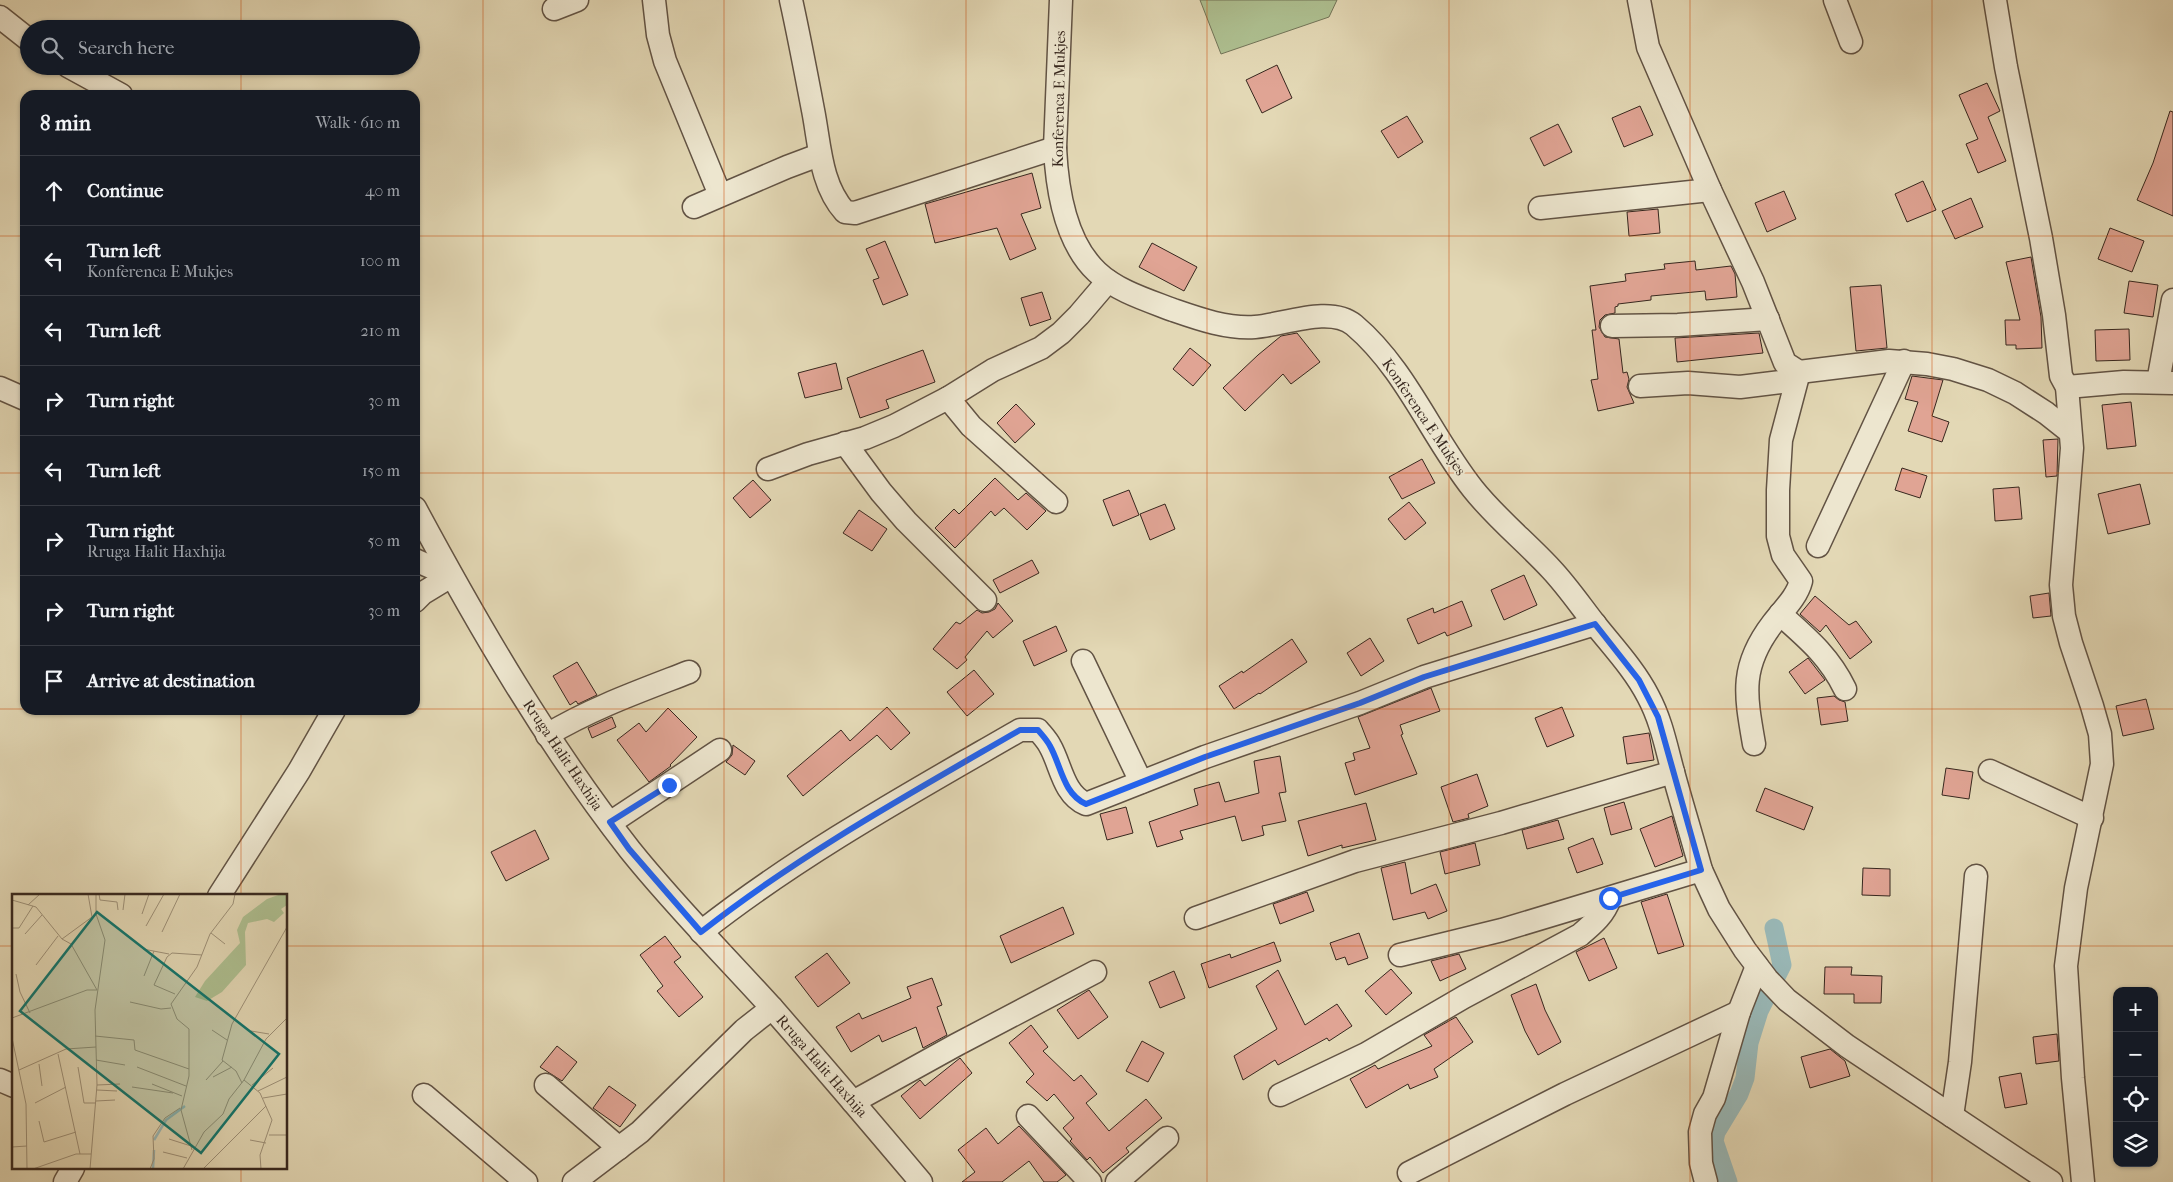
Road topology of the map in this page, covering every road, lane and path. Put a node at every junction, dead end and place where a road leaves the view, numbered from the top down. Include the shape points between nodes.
1 (577, 0) edge
2 (654, 0) edge
3 (791, 0) edge
4 (1061, 0) edge
5 (1639, 0) edge
6 (1835, 0) edge
7 (1995, 0) edge
8 (554, 10) dead end
9 (0, 17) edge
10 (20, 33) edge
11 (1851, 42) dead end
12 (84, 75) edge
13 (112, 90) edge
14 (1055, 148) junction
15 (819, 155) junction
16 (1710, 190) junction
17 (720, 195) junction
18 (694, 207) dead end
19 (1540, 208) dead end
20 (1108, 281) junction
21 (2173, 300) edge
22 (1768, 319) junction
23 (1612, 326) dead end
24 (1904, 361) junction
25 (1799, 372) junction
26 (2166, 383) edge
27 (1640, 386) dead end
28 (2067, 387) junction
29 (0, 388) edge
30 (20, 397) edge
31 (948, 398) junction
32 (2070, 432) junction
33 (845, 443) junction
34 (768, 470) dead end
35 (1056, 502) dead end
36 (420, 517) edge
37 (1818, 546) dead end
38 (420, 562) edge
39 (452, 576) junction
40 (420, 596) edge
41 (985, 600) dead end
42 (1780, 614) junction
43 (1595, 624) junction
44 (1083, 661) dead end
45 (689, 672) dead end
46 (1846, 689) dead end
47 (331, 715) edge
48 (547, 736) junction
49 (1754, 744) dead end
50 (720, 750) dead end
51 (1990, 771) dead end
52 (1673, 772) junction
53 (1141, 782) junction
54 (2092, 818) junction
55 (610, 822) junction
56 (1701, 870) junction
57 (1976, 876) dead end
58 (220, 894) edge
59 (1610, 898) junction
60 (1196, 918) dead end
61 (701, 932) junction
62 (1400, 955) dead end
63 (1095, 972) dead end
64 (1762, 973) junction
65 (772, 1008) junction
66 (1739, 1012) junction
67 (0, 1080) edge
68 (12, 1085) edge
69 (546, 1085) dead end
70 (424, 1095) dead end
71 (1280, 1095) dead end
72 (853, 1102) junction
73 (1028, 1116) dead end
74 (1952, 1116) junction
75 (1167, 1138) dead end
76 (619, 1148) junction
77 (72, 1170) edge
78 (1409, 1173) dead end
79 (64, 1182) edge
80 (526, 1182) edge
81 (574, 1182) edge
82 (921, 1182) edge
83 (1090, 1182) edge
84 (1117, 1182) edge
85 (1706, 1182) edge
86 (2051, 1182) edge
87 (2083, 1182) edge

1 - 8 street
2 - 17 street via 665,62
3 - 15 street via 814,112
4 - 14 street, Konferenca E Mukjes
5 - 16 street via 1648,47
6 - 11 street
7 - 28 street via 2041,238 2061,376
9 - 10 street
12 - 13 street
14 - 15 street via 855,213 845,212 838,204
14 - 20 street, Konferenca E Mukjes via 1059,186 1073,236 1087,260
15 - 17 street
16 - 19 street
16 - 22 street
17 - 18 street
20 - 31 street via 1079,315 1041,348 993,370
20 - 43 street, Konferenca E Mukjes via 1176,311 1236,328 1321,317 1338,317 1351,323 1397,373 1473,489 1554,571
21 - 26 street
22 - 23 street
22 - 25 street via 1785,363
24 - 25 street
24 - 32 street via 1988,380 2015,393
24 - 37 street
25 - 27 street via 1781,382 1740,387 1688,383
25 - 42 street via 1781,440 1778,536 1783,555 1801,581
26 - 28 street
28 - 32 street
29 - 30 street
31 - 33 street via 894,426
31 - 35 street via 971,426
32 - 54 street via 2072,448 2061,585 2071,643 2082,669 2100,734 2102,764
33 - 34 street
33 - 41 street via 906,521
36 - 39 street, Rruga Halit Haxhija
38 - 39 street
39 - 40 street
39 - 48 street, Rruga Halit Haxhija
42 - 46 street via 1822,652
42 - 49 street via 1754,655 1748,672 1747,704
43 - 52 street, Konferenca E Mukjes via 1649,698 1658,717
43 - 53 street via 1448,668
44 - 53 street
45 - 48 street via 597,708
47 - 58 street
48 - 55 street, Rruga Halit Haxhija
50 - 55 street
51 - 54 street
52 - 56 street, Konferenca E Mukjes
52 - 60 street via 1501,823 1355,861
53 - 61 street via 1086,804 1076,800 1050,745 1038,730 1020,730 803,859
54 - 87 street via 2075,898 2066,966
55 - 61 street, Rruga Halit Haxhija
56 - 59 street
56 - 64 street, Konferenca E Mukjes via 1719,909
57 - 74 street via 1960,1062
59 - 62 street via 1502,930
59 - 71 street via 1606,910 1594,923 1564,944 1366,1054
61 - 65 street, Rruga Halit Haxhija
63 - 72 street
64 - 66 street
64 - 74 street, Konferenca E Mukjes via 1787,1000 1847,1046
65 - 72 street, Rruga Halit Haxhija
65 - 76 street via 744,1030 640,1132
66 - 78 street via 1565,1094
66 - 85 street via 1700,1132
67 - 68 street
69 - 76 street
70 - 80 street
72 - 82 street, Rruga Halit Haxhija
73 - 83 street
74 - 86 street, Konferenca E Mukjes
75 - 84 street
76 - 81 street
77 - 79 street

